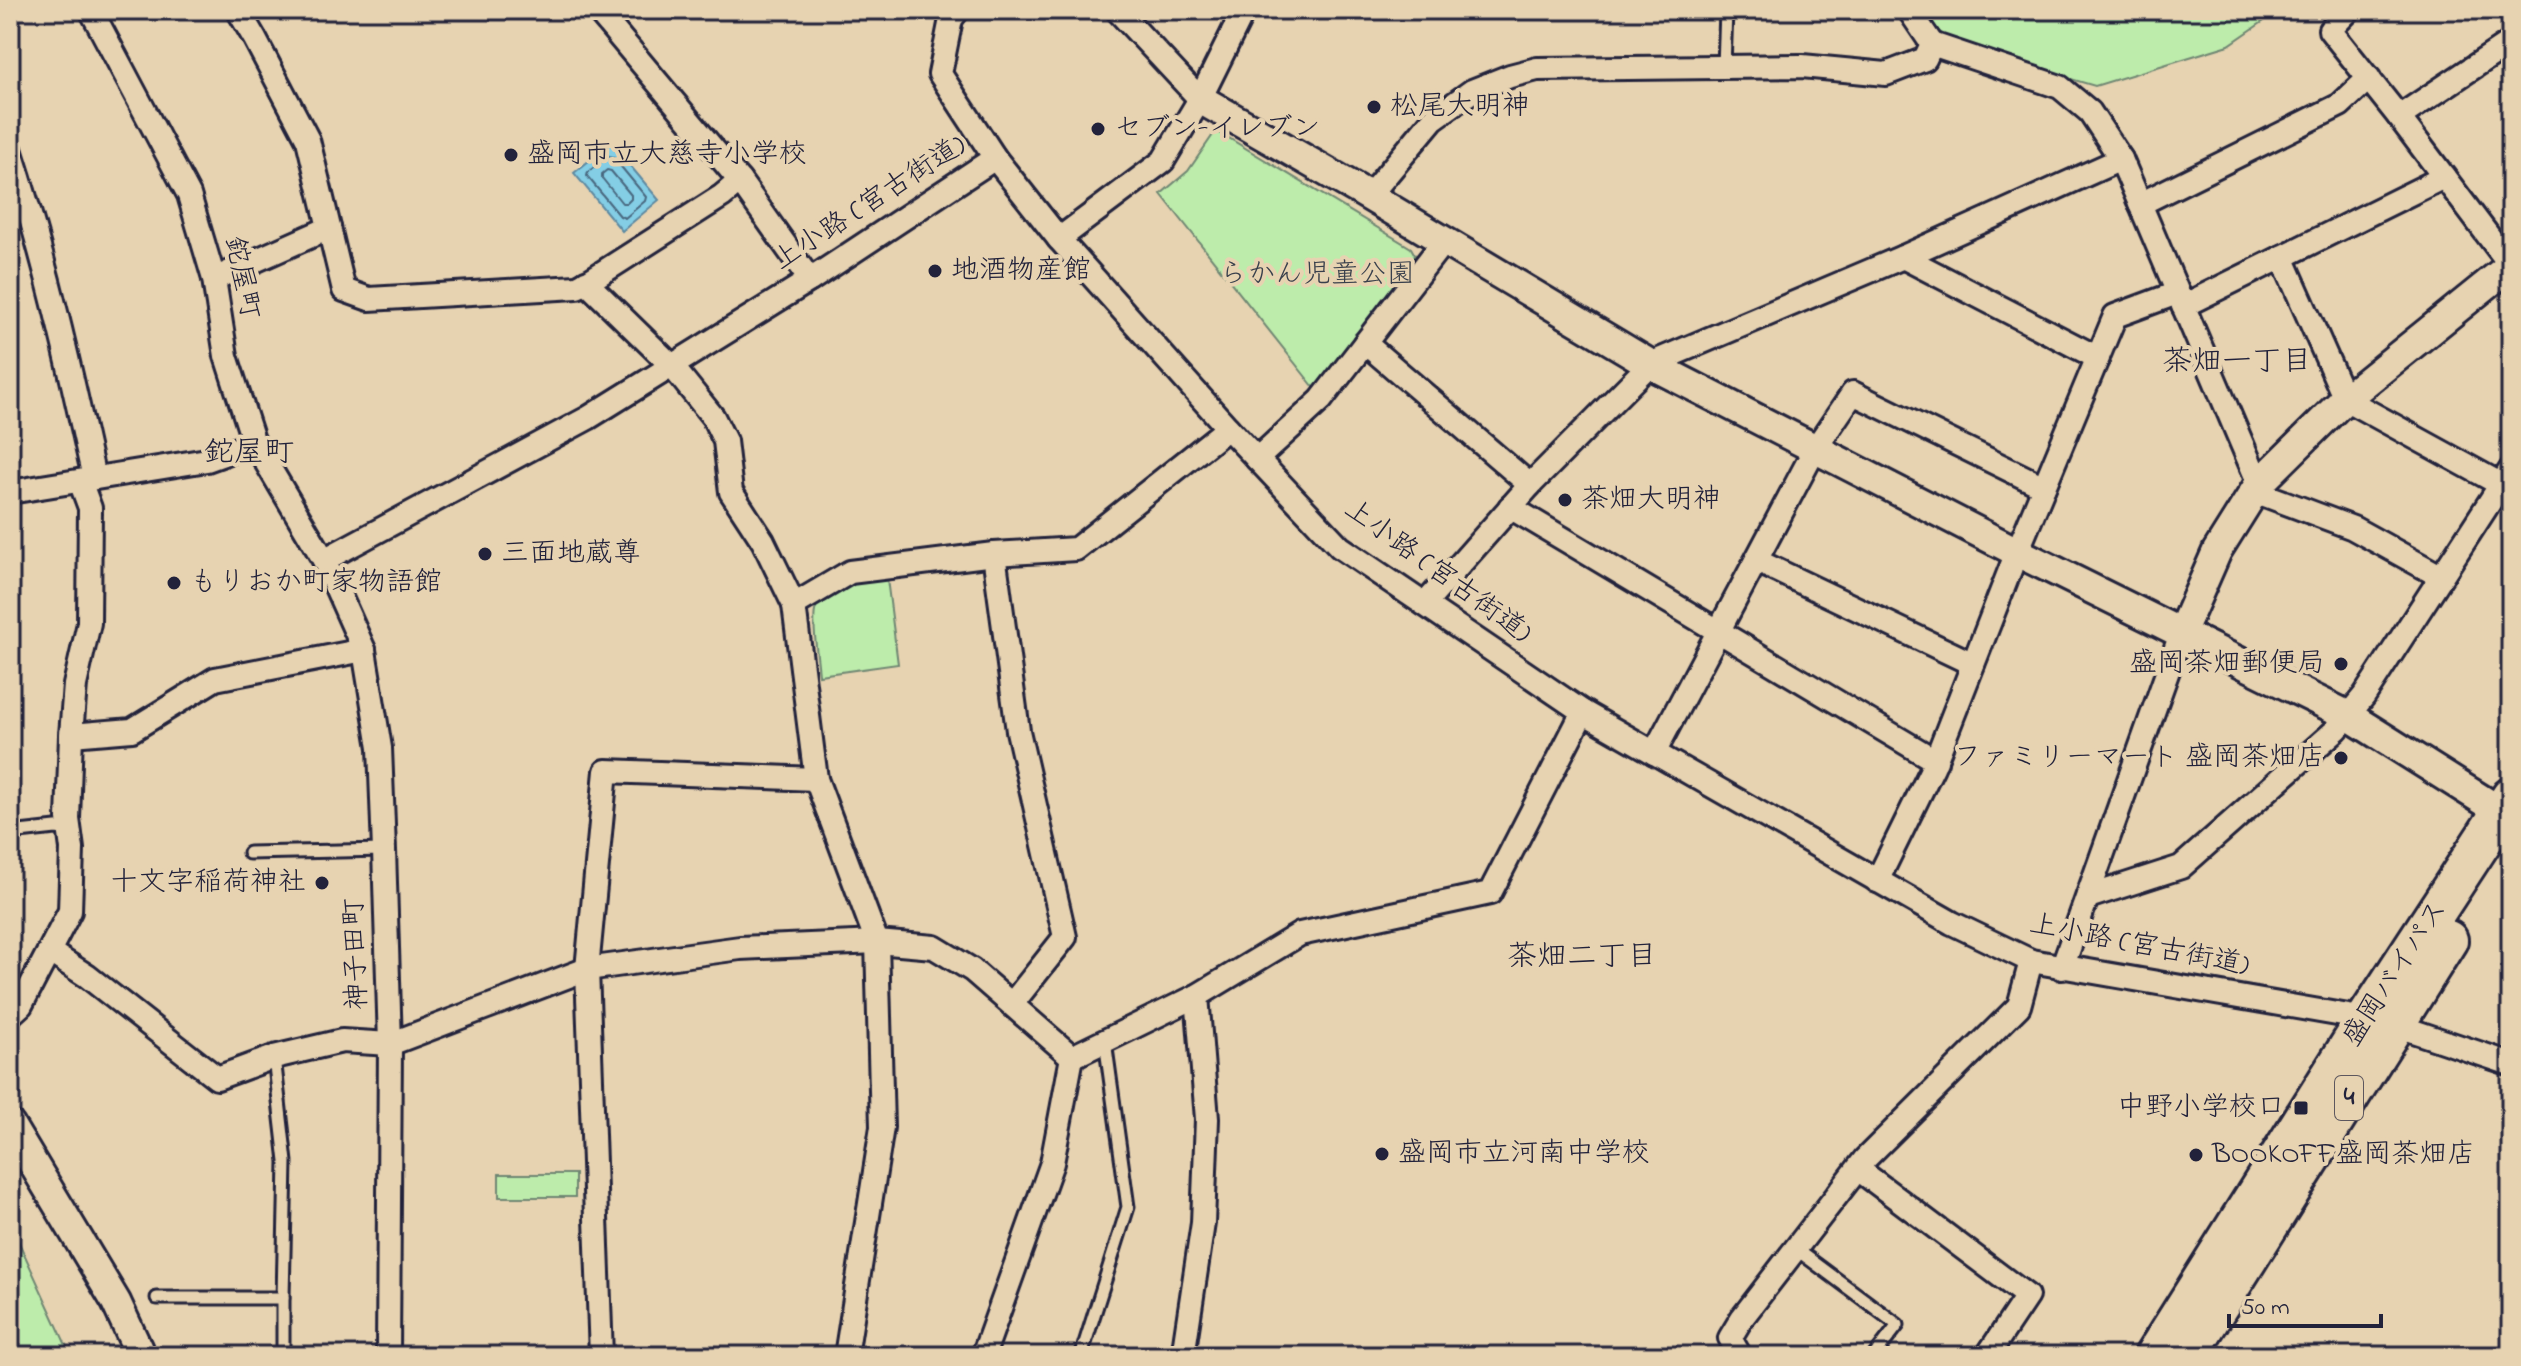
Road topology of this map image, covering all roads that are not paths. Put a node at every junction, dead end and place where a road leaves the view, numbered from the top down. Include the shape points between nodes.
1 (91, 10) edge
2 (238, 10) edge
3 (597, 10) edge
4 (958, 10) edge
5 (1117, 10) edge
6 (1244, 10) edge
7 (1726, 10) edge
8 (1909, 10) edge
9 (2349, 10) edge
10 (2511, 42) edge
11 (1932, 44) junction
12 (1724, 67) junction
13 (2369, 78) junction
14 (1200, 99) junction
15 (2399, 117) junction
16 (10, 149) edge
17 (995, 158) junction
18 (2121, 159) junction
19 (2444, 177) junction
20 (740, 181) junction
21 (1369, 196) junction
22 (2140, 204) junction
23 (329, 228) junction
24 (1059, 239) junction
25 (1444, 241) junction
26 (1903, 257) junction
27 (2282, 257) junction
28 (2511, 265) edge
29 (214, 279) junction
30 (810, 280) junction
31 (586, 282) junction
32 (2180, 300) junction
33 (1365, 343) junction
34 (2098, 358) junction
35 (1650, 364) junction
36 (672, 366) junction
37 (2345, 399) junction
38 (1228, 428) junction
39 (254, 443) junction
40 (1815, 449) junction
41 (1257, 459) junction
42 (87, 480) junction
43 (2508, 481) edge
44 (1530, 485) junction
45 (2044, 487) junction
46 (2256, 488) junction
47 (10, 492) edge
48 (1510, 507) junction
49 (2017, 552) junction
50 (994, 554) junction
51 (324, 560) junction
52 (1757, 561) junction
53 (2440, 576) junction
54 (1425, 604) junction
55 (794, 605) junction
56 (1719, 631) junction
57 (2182, 631) junction
58 (364, 650) junction
59 (1973, 664) junction
60 (1583, 712) junction
61 (2349, 716) junction
62 (71, 735) junction
63 (1654, 753) junction
64 (1936, 761) junction
65 (816, 779) junction
66 (2509, 817) edge
67 (70, 830) junction
68 (10, 833) edge
69 (384, 850) junction
70 (249, 853) dead end
71 (1877, 881) junction
72 (2088, 897) junction
73 (877, 942) junction
74 (50, 952) junction
75 (2031, 961) junction
76 (2062, 968) junction
77 (587, 969) junction
78 (1197, 996) junction
79 (1012, 1004) junction
80 (10, 1015) edge
81 (2380, 1022) junction
82 (1105, 1041) junction
83 (390, 1044) junction
84 (274, 1057) junction
85 (1072, 1057) junction
86 (2511, 1064) edge
87 (10, 1125) edge
88 (1858, 1169) junction
89 (1796, 1249) junction
90 (157, 1298) dead end
91 (283, 1298) junction
92 (141, 1356) edge
93 (283, 1356) edge
94 (388, 1356) edge
95 (601, 1356) edge
96 (846, 1356) edge
97 (983, 1356) edge
98 (1081, 1356) edge
99 (1183, 1356) edge
100 (1740, 1356) edge
101 (1874, 1356) edge
102 (1991, 1356) edge
103 (2154, 1356) edge
104 (2187, 1356) edge

1 - 29 street, 鉈屋町 via 189,195
2 - 23 street via 308,140
3 - 20 street
4 - 17 street via 951,19 940,74
5 - 14 street
6 - 14 street
7 - 12 lane
8 - 11 street
9 - 13 street via 2330,30
10 - 15 street
11 - 12 street via 1925,59 1886,74 1802,66
11 - 18 street via 2060,87 2090,112
12 - 21 street via 1537,69 1510,76 1472,91 1433,119
13 - 15 street
13 - 22 street via 2340,105
14 - 21 street
14 - 24 street via 1163,161
15 - 19 street
16 - 42 street via 64,339
17 - 24 street, 上小路 (宮古街道)
17 - 30 street, 上小路 (宮古街道)
18 - 22 street
18 - 26 street
19 - 27 street
19 - 28 street
20 - 30 street
20 - 31 street
21 - 25 street
22 - 32 street
23 - 29 street
23 - 31 street via 344,290 369,299 577,287
24 - 38 street, 上小路 (宮古街道)
25 - 33 street
25 - 35 street
26 - 34 street
26 - 35 street
27 - 32 street
27 - 37 street
28 - 37 street
29 - 39 street, 鉈屋町 via 226,356
30 - 36 street, 上小路 (宮古街道)
31 - 36 street
32 - 34 street via 2115,316
32 - 46 street
33 - 41 street via 1321,400
33 - 44 street
34 - 45 street
35 - 40 street
35 - 44 street
36 - 51 street, 上小路 (宮古街道) via 588,418
36 - 55 street via 713,417 725,441 731,492 763,541
37 - 43 street
37 - 46 street
38 - 41 street, 上小路 (宮古街道)
38 - 50 street via 1076,549
39 - 42 street via 207,460
39 - 51 street, 鉈屋町
40 - 45 street via 1853,393
40 - 49 street
40 - 52 street
41 - 54 street, 上小路 (宮古街道) via 1340,547
42 - 47 street
42 - 62 street via 89,623
43 - 53 street
44 - 48 street
45 - 49 street
46 - 53 street via 2353,528
46 - 57 street via 2217,551
48 - 54 street
48 - 56 street
49 - 57 street
49 - 59 street
50 - 55 street via 850,572
50 - 79 street via 1018,731 1065,937
51 - 58 street, 神子田町
52 - 56 street
52 - 59 street
53 - 61 street
54 - 60 street, 上小路 (宮古街道)
55 - 65 street
56 - 63 street
56 - 64 street
57 - 61 street
57 - 72 street
58 - 62 street via 215,679 132,730
58 - 69 street, 神子田町 via 380,748
59 - 64 street
60 - 63 street, 上小路 (宮古街道)
60 - 78 street via 1490,893 1300,934
61 - 66 street
61 - 72 street via 2181,867
62 - 67 street
63 - 71 street, 上小路 (宮古街道)
64 - 71 street
65 - 73 street
65 - 77 street via 606,771
66 - 81 highway, 盛岡バイパス / 4
67 - 68 lane
67 - 74 street via 70,911
69 - 70 lane
69 - 83 street, 神子田町
71 - 75 street, 上小路 (宮古街道)
72 - 76 street
73 - 77 street via 740,948
73 - 79 street via 934,947
73 - 96 street via 882,1127
74 - 80 street
74 - 84 street via 217,1078
75 - 76 street, 上小路 (宮古街道)
75 - 88 street via 2019,1006
76 - 81 street, 上小路 (宮古街道)
77 - 83 street
77 - 95 street
78 - 82 street
78 - 99 street via 1207,1119 1204,1209
79 - 85 street
81 - 86 street, 上小路 (宮古街道)
81 - 103 highway, 盛岡バイパス / 4
81 - 104 highway, 盛岡バイパス / 4
82 - 85 street
82 - 98 lane via 1128,1207
83 - 84 street via 342,1041
83 - 94 street, 神子田町
84 - 91 lane via 286,1162
85 - 97 street via 1052,1163
87 - 92 street via 116,1302
88 - 89 street
88 - 102 street via 2027,1296
89 - 100 street via 1730,1338
89 - 101 lane via 1898,1325
90 - 91 lane
91 - 93 lane

